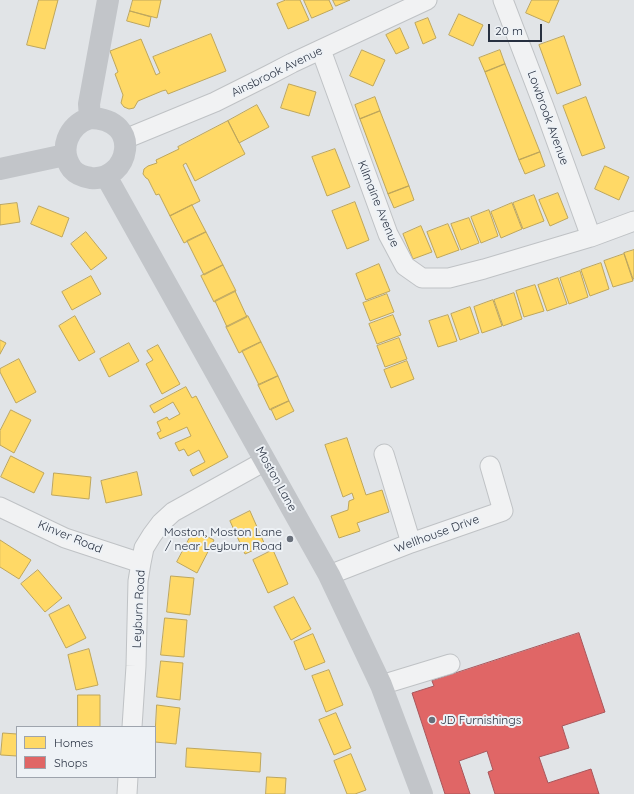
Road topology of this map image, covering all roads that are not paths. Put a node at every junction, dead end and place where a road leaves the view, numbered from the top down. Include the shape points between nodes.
1 (108, 0) edge
2 (427, 0) edge
3 (503, 0) edge
4 (321, 50) junction
5 (90, 118) junction
6 (125, 139) junction
7 (66, 155) junction
8 (0, 169) edge
9 (106, 176) junction
10 (634, 221) edge
11 (591, 237) junction
12 (384, 454) dead end
13 (265, 461) junction
14 (490, 466) dead end
15 (0, 507) edge
16 (410, 543) junction
17 (141, 563) junction
18 (328, 575) junction
19 (450, 664) dead end
20 (381, 685) junction
21 (132, 726) edge
22 (128, 778) edge
23 (127, 794) edge
24 (422, 794) edge

1 - 5 street via 89,104
2 - 4 street, Ainsbrook Avenue
3 - 11 street, Lowbrook Avenue
4 - 6 street, Ainsbrook Avenue via 215,102
4 - 11 street, Kilmaine Avenue via 388,234 405,266 422,278 449,278
5 - 6 street via 110,121 120,129
5 - 7 street via 77,124 70,133 66,141
6 - 9 street via 122,161
7 - 8 street
7 - 9 street via 72,169 80,176
9 - 13 street, Moston Lane
10 - 11 street, Kilmaine Avenue
12 - 16 street
13 - 17 street, Leyburn Road via 173,512 152,535 144,548
13 - 18 street, Moston Lane
14 - 16 street, Wellhouse Drive via 502,511
15 - 17 street, Kinver Road via 65,538
16 - 18 street, Wellhouse Drive
17 - 21 street, Leyburn Road
18 - 20 street, Moston Lane
19 - 20 street
20 - 24 street, Moston Lane
22 - 23 street

